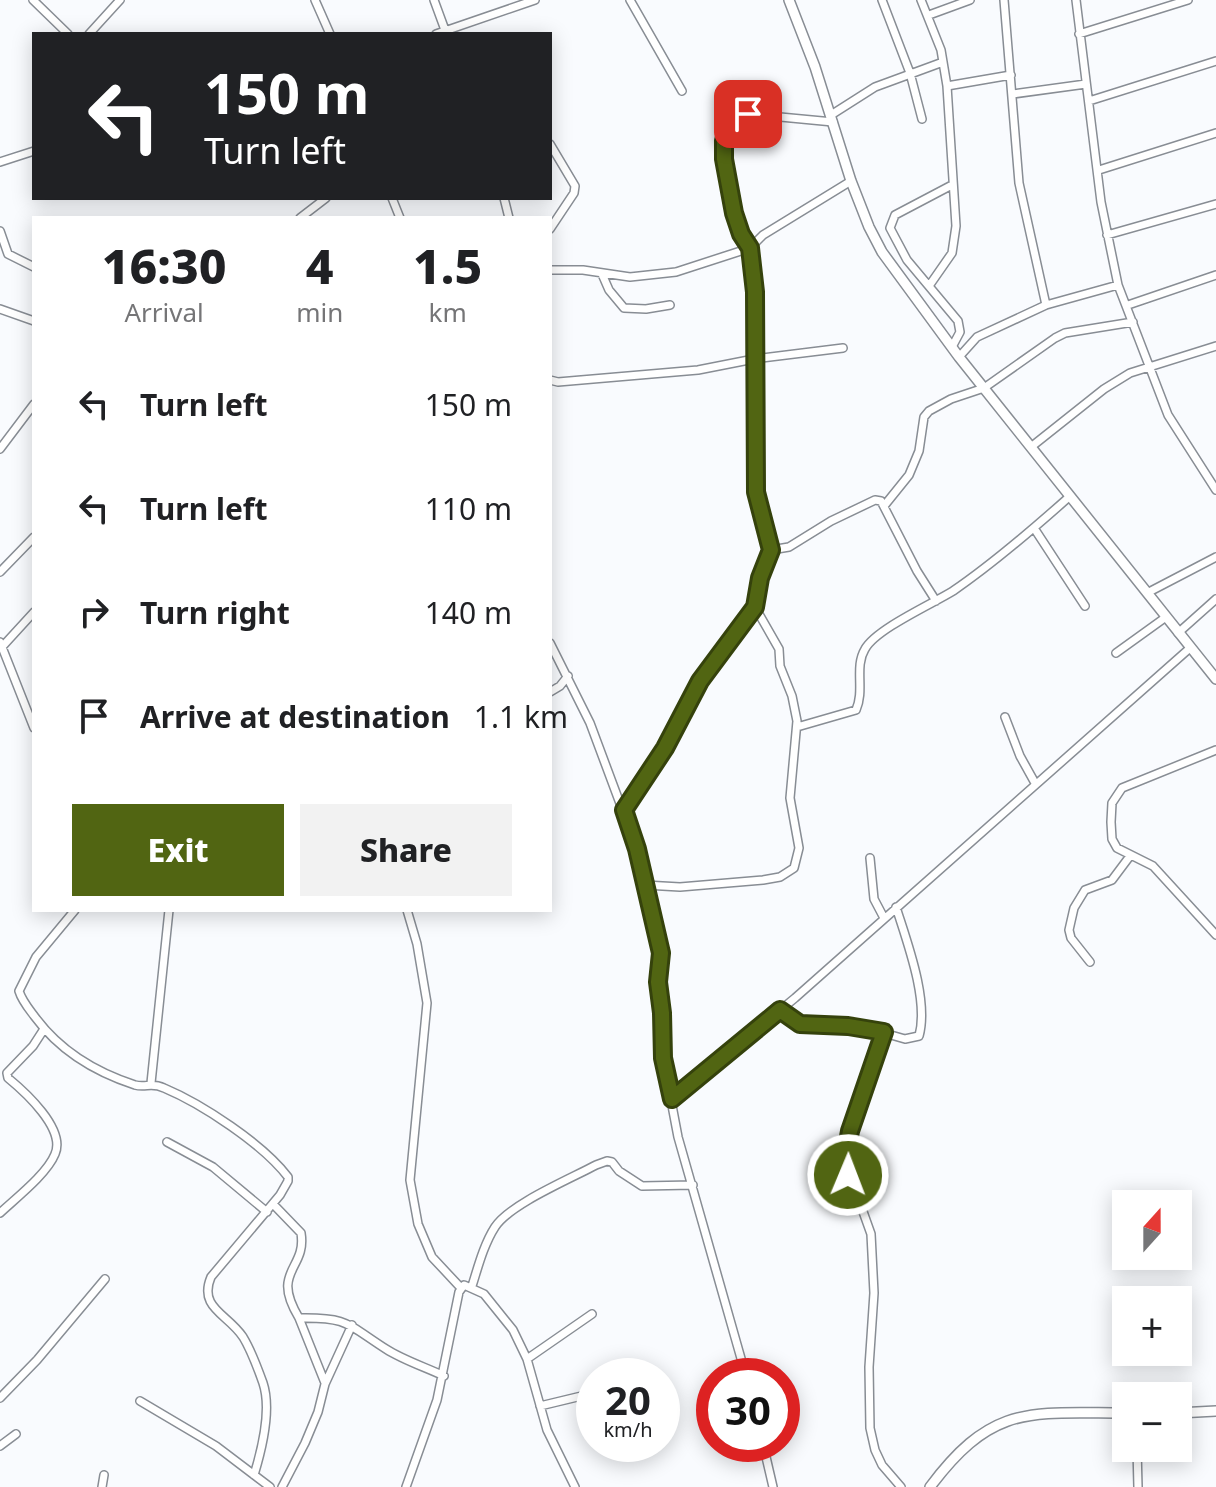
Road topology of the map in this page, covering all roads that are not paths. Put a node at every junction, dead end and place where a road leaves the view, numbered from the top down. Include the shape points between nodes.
1 (33, 0) edge
2 (120, 0) edge
3 (315, 0) edge
4 (434, 0) edge
5 (535, 0) edge
6 (630, 0) edge
7 (789, 0) edge
8 (882, 0) edge
9 (921, 0) edge
10 (970, 0) edge
11 (1004, 0) edge
12 (1076, 0) edge
13 (1188, 0) edge
14 (929, 15) junction
15 (449, 31) edge
16 (66, 32) edge
17 (91, 32) edge
18 (329, 32) edge
19 (1079, 34) junction
20 (1216, 61) edge
21 (943, 62) junction
22 (910, 73) junction
23 (1011, 75) junction
24 (1086, 84) junction
25 (947, 86) junction
26 (682, 91) dead end
27 (1013, 94) junction
28 (1089, 101) junction
29 (832, 118) junction
30 (922, 119) dead end
31 (1216, 133) edge
32 (552, 147) edge
33 (32, 152) edge
34 (0, 162) edge
35 (1099, 170) junction
36 (851, 181) junction
37 (952, 185) junction
38 (323, 200) edge
39 (1216, 204) edge
40 (303, 216) edge
41 (552, 226) edge
42 (0, 231) edge
43 (1107, 235) junction
44 (750, 248) junction
45 (32, 266) edge
46 (552, 270) edge
47 (602, 274) junction
48 (1216, 275) edge
49 (1118, 285) junction
50 (929, 286) junction
51 (670, 305) dead end
52 (1046, 305) junction
53 (1128, 305) junction
54 (0, 309) edge
55 (32, 320) edge
56 (1133, 322) junction
57 (1216, 346) edge
58 (952, 347) junction
59 (843, 348) dead end
60 (959, 357) junction
61 (754, 359) junction
62 (1150, 366) junction
63 (552, 380) edge
64 (984, 388) junction
65 (32, 407) edge
66 (1031, 447) junction
67 (0, 449) edge
68 (1216, 490) edge
69 (1069, 497) junction
70 (884, 506) junction
71 (1034, 528) junction
72 (32, 539) edge
73 (771, 550) junction
74 (1216, 557) edge
75 (0, 572) edge
76 (1147, 593) junction
77 (1216, 599) edge
78 (936, 601) junction
79 (1085, 606) dead end
80 (755, 607) junction
81 (32, 614) edge
82 (1166, 617) junction
83 (1178, 633) junction
84 (1, 644) edge
85 (552, 647) edge
86 (1190, 648) junction
87 (1116, 653) dead end
88 (7, 662) junction
89 (0, 668) edge
90 (568, 676) junction
91 (1216, 679) edge
92 (552, 691) edge
93 (1005, 717) dead end
94 (32, 723) edge
95 (797, 727) junction
96 (1216, 750) edge
97 (1035, 783) junction
98 (624, 810) junction
99 (1130, 856) junction
100 (870, 858) dead end
101 (645, 885) junction
102 (896, 907) junction
103 (73, 912) edge
104 (169, 912) edge
105 (408, 912) edge
106 (884, 918) junction
107 (1216, 935) edge
108 (1090, 962) dead end
109 (780, 1010) junction
110 (44, 1029) junction
111 (884, 1032) junction
112 (151, 1083) junction
113 (672, 1099) junction
114 (167, 1142) dead end
115 (693, 1185) junction
116 (273, 1204) junction
117 (267, 1212) junction
118 (0, 1213) edge
119 (105, 1279) dead end
120 (472, 1286) junction
121 (461, 1288) junction
122 (592, 1314) dead end
123 (299, 1318) junction
124 (352, 1325) junction
125 (741, 1358) edge
126 (527, 1359) junction
127 (444, 1376) junction
128 (325, 1384) junction
129 (576, 1397) edge
130 (0, 1398) edge
131 (140, 1401) dead end
132 (540, 1406) junction
133 (1214, 1411) edge
134 (1192, 1412) edge
135 (1112, 1413) edge
136 (1216, 1423) edge
137 (16, 1434) dead end
138 (0, 1446) edge
139 (767, 1462) edge
140 (1137, 1462) edge
141 (104, 1475) dead end
142 (254, 1475) junction
143 (102, 1487) edge
144 (270, 1487) edge
145 (282, 1487) edge
146 (406, 1487) edge
147 (575, 1487) edge
148 (773, 1487) edge
149 (901, 1487) edge
150 (930, 1487) edge
151 (1138, 1487) edge

1 - 16 street
2 - 17 street
3 - 18 street
4 - 15 street
5 - 15 street
6 - 26 street
7 - 29 main road
8 - 22 street
9 - 14 street
10 - 14 street
11 - 23 street
12 - 19 street
13 - 19 street
14 - 21 street
19 - 24 street
20 - 28 street
21 - 22 street
21 - 25 street
22 - 29 street via 875,87
22 - 30 street
23 - 25 street
23 - 27 street
24 - 27 street
24 - 28 street
25 - 37 street
27 - 52 street via 1019,183
28 - 35 street
29 - 36 main road
29 - 44 street via 748,114 727,129 727,182 737,223
31 - 35 street
32 - 41 street via 575,186
33 - 34 street
35 - 43 street
36 - 44 street
36 - 58 main road via 882,252
37 - 50 street via 956,239
37 - 50 street via 891,219 892,234
38 - 40 street
39 - 43 street
42 - 45 street via 8,254
43 - 49 street
44 - 47 street via 676,272
44 - 61 street
46 - 47 street
47 - 51 street via 624,308
48 - 53 street
49 - 52 street
49 - 53 street
50 - 58 street via 960,327
52 - 60 street via 977,337
53 - 56 street
54 - 55 street
56 - 62 street
56 - 64 street via 1065,333
57 - 62 street
58 - 60 main road
59 - 61 street
60 - 64 main road
61 - 63 street via 698,370
61 - 73 street via 756,492
62 - 66 street via 1104,389
62 - 68 street via 1168,415
64 - 66 main road
64 - 70 street via 951,399 924,417 909,475
65 - 67 street
66 - 69 main road
69 - 71 street
69 - 76 main road
70 - 73 street via 875,500 789,547
70 - 78 street
71 - 78 street
71 - 79 street
72 - 75 street
73 - 80 street
74 - 76 street
76 - 82 main road
77 - 83 street
78 - 95 street via 864,650 856,710
80 - 95 street via 779,649
80 - 98 street via 700,681
81 - 84 street
82 - 83 main road
82 - 87 street
83 - 86 main road
84 - 88 street
85 - 90 street
86 - 91 main road
86 - 97 street
88 - 89 street
88 - 94 street
90 - 92 street
90 - 98 street
93 - 97 street
95 - 101 street via 790,798 799,848 794,868 763,880
96 - 99 street via 1116,794 1112,839
97 - 102 street
98 - 101 street
99 - 107 street via 1153,866
99 - 108 street via 1112,880 1085,890 1074,908 1071,938
100 - 106 street via 874,899
101 - 113 street via 661,953 663,1058
102 - 106 street
102 - 111 street via 917,982 920,1031 905,1039
103 - 110 street via 36,957 19,991
104 - 112 street
105 - 121 street via 427,1003 410,1180 418,1224 432,1257
106 - 109 street
109 - 111 street via 800,1024
109 - 113 street
110 - 112 street via 79,1060 138,1086
110 - 118 street via 7,1073 46,1119 57,1147 49,1163
111 - 149 street via 855,1111 846,1164 871,1234 870,1428 882,1465
112 - 116 street via 234,1128 285,1172 288,1181
113 - 115 street
114 - 117 street via 213,1167
115 - 120 street via 642,1186 612,1162 596,1165 500,1219
115 - 125 street
116 - 117 street
116 - 123 street via 301,1233 301,1251 287,1278 288,1298
117 - 142 street via 211,1277 206,1290 208,1300 243,1337 264,1386 265,1438
119 - 130 street
120 - 121 street
120 - 126 street via 513,1330
121 - 127 street
122 - 126 street
123 - 124 street
123 - 128 street
124 - 127 street via 386,1349
124 - 128 street
126 - 132 street
127 - 146 street
128 - 145 street via 318,1412
129 - 132 street
131 - 142 street
132 - 147 street
133 - 134 main road
133 - 136 street
135 - 150 main road via 1034,1413 990,1426
137 - 138 street
139 - 148 street
140 - 151 street
141 - 143 street
142 - 144 street

